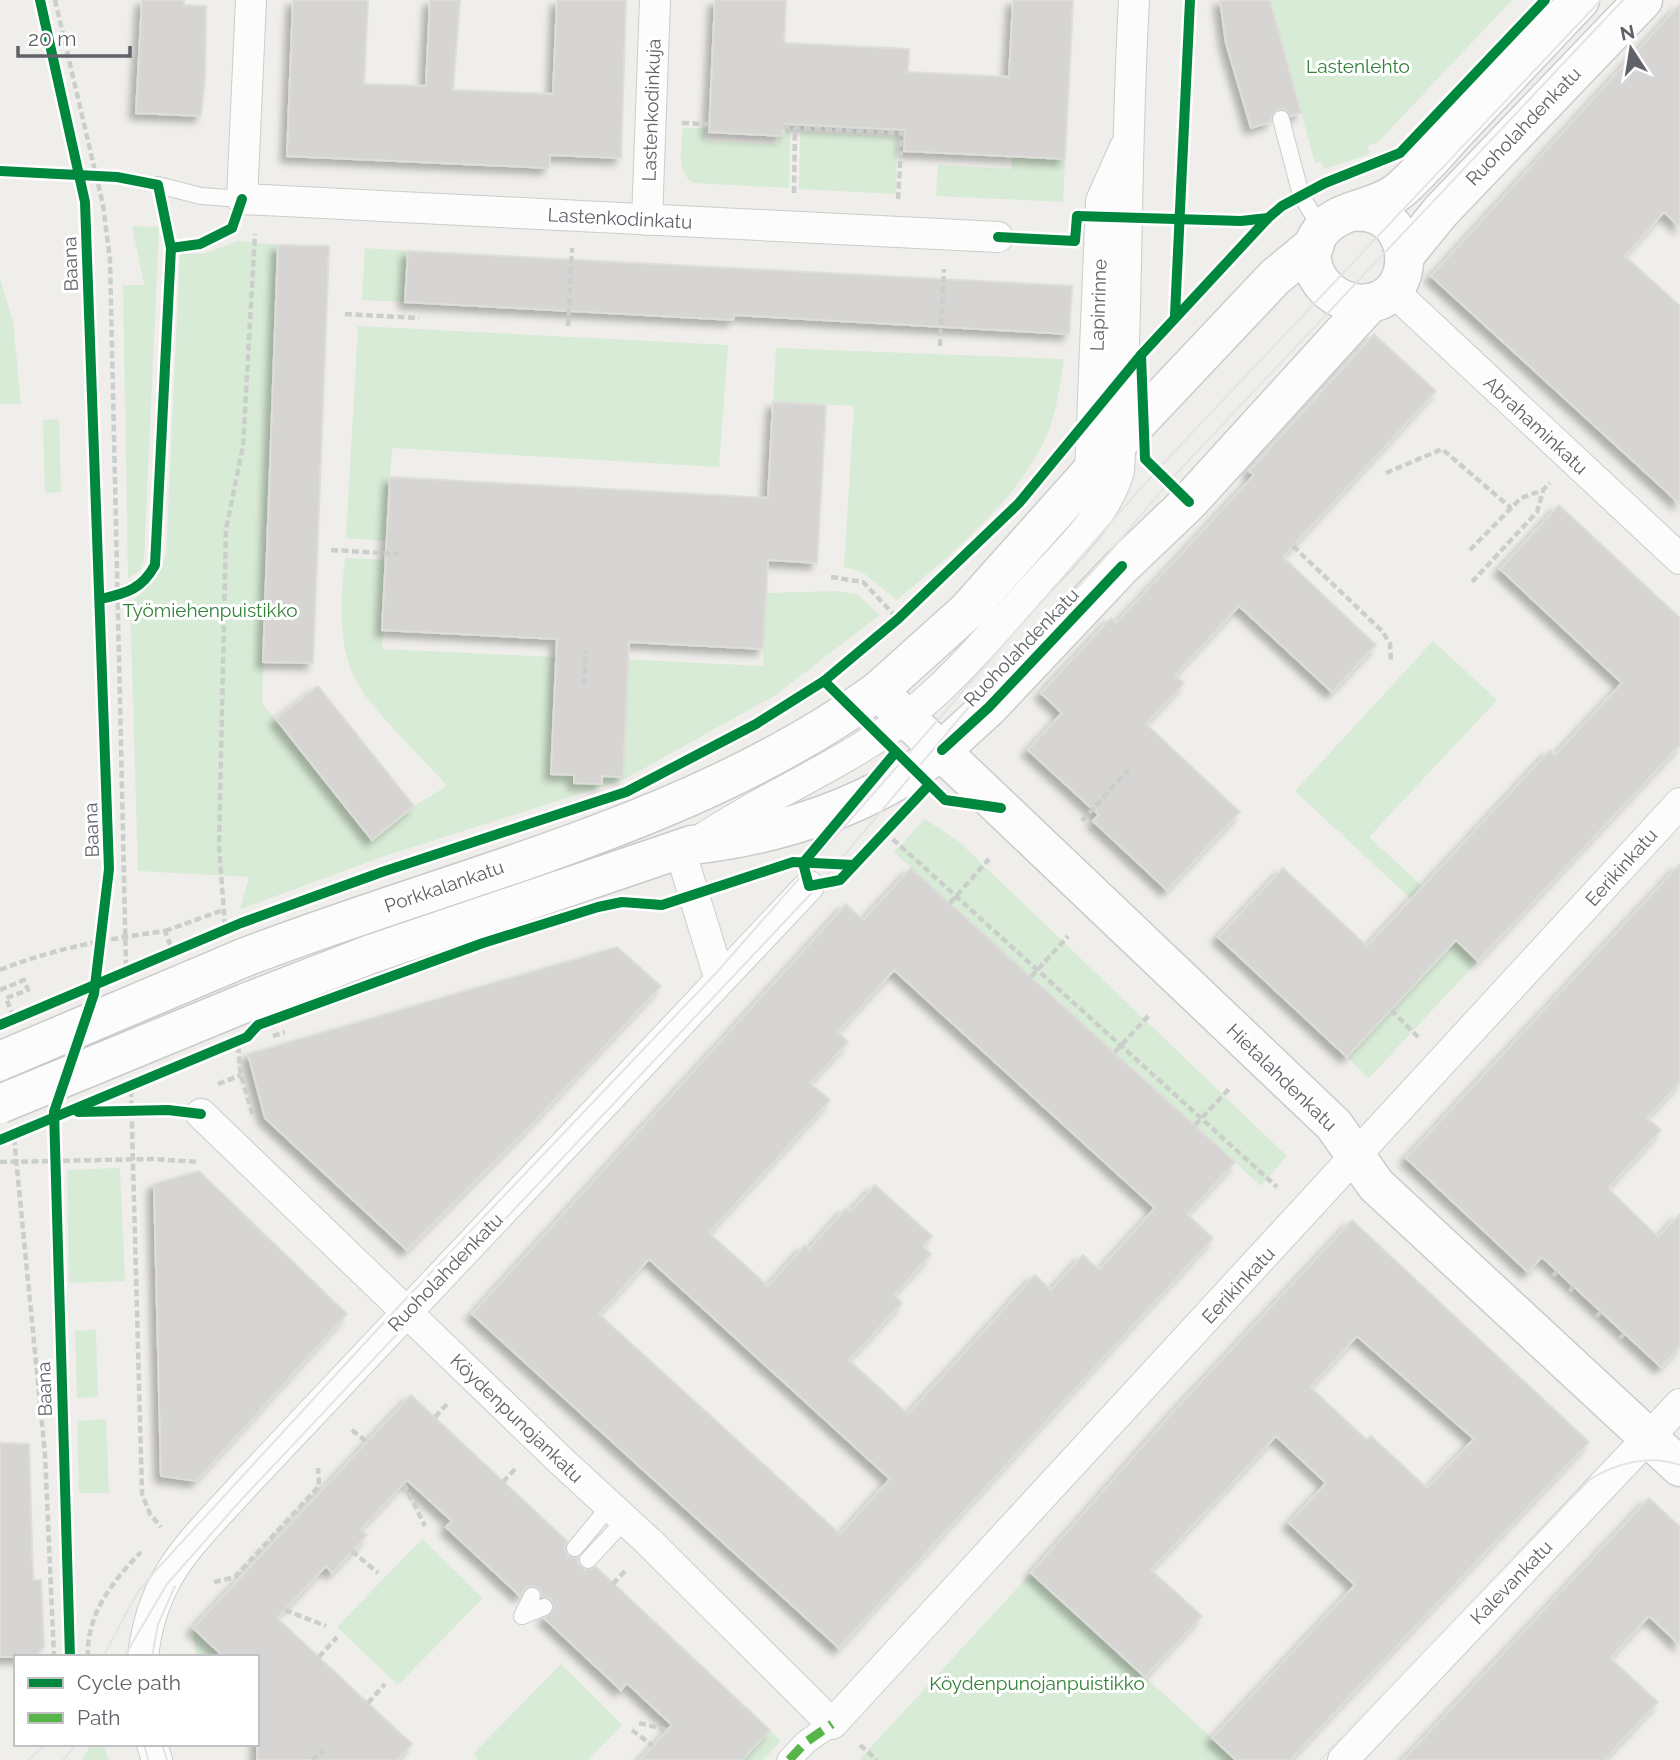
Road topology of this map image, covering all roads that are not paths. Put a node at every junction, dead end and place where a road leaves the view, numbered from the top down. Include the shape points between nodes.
1 (251, 0) edge
2 (656, 0) edge
3 (1134, 0) edge
4 (1580, 0) edge
5 (1643, 0) edge
6 (1281, 119) dead end
7 (1126, 142) junction
8 (158, 185) road end
9 (242, 199) junction
10 (647, 220) junction
11 (1329, 229) junction
12 (998, 237) dead end
13 (1406, 254) junction
14 (1381, 297) junction
15 (1121, 442) junction
16 (1090, 473) junction
17 (1680, 559) edge
18 (878, 691) junction
19 (906, 717) junction
20 (942, 750) junction
21 (1680, 803) edge
22 (686, 848) junction
23 (809, 886) dead end
24 (720, 979) junction
25 (0, 1061) edge
26 (201, 1114) dead end
27 (12, 1117) edge
28 (1357, 1157) junction
29 (406, 1312) junction
30 (1680, 1404) edge
31 (1648, 1437) junction
32 (1680, 1467) edge
33 (617, 1513) junction
34 (575, 1548) dead end
35 (588, 1560) dead end
36 (143, 1655) edge
37 (832, 1724) junction
38 (789, 1760) edge
39 (1343, 1760) edge

1 - 9 street
2 - 10 street, Lastenkodinkuja
3 - 7 street, Lapinrinne
4 - 11 main road via 1397,192
5 - 13 main road, Ruoholahdenkatu via 1441,211
6 - 11 lane via 1301,195
7 - 15 street, Lapinrinne
7 - 16 street, Lapinrinne via 1101,201
8 - 9 lane via 201,196
9 - 10 street, Lastenkodinkatu
10 - 12 street, Lastenkodinkatu
11 - 13 main road via 1372,213 1400,235
11 - 14 main road via 1314,270 1325,289 1344,302
11 - 15 main road via 1275,277
13 - 14 main road via 1403,273
14 - 17 street, Abrahaminkatu
14 - 20 main road, Ruoholahdenkatu via 1189,502
15 - 16 main road
15 - 19 street, Ruoholahdenkatu via 1119,471 1103,506 954,674
16 - 18 main road via 967,611
18 - 19 main road, Hietalahdenkatu
18 - 25 main road, Porkkalankatu, bridge via 813,732 658,810 233,939
19 - 20 main road, Hietalahdenkatu
19 - 22 street, Ruoholahdenkatu
20 - 22 main road, Ruoholahdenkatu via 896,783 855,801 745,839
20 - 28 main road, Hietalahdenkatu via 1318,1110
21 - 28 street, Eerikinkatu
22 - 24 street
22 - 27 main road, bridge via 371,954 246,1020
23 - 24 street, Ruoholahdenkatu
24 - 29 street, Ruoholahdenkatu
26 - 29 street, Köydenpunojankatu
28 - 31 main road, Hietalahdenkatu via 1376,1185
28 - 37 street, Eerikinkatu
29 - 33 street, Köydenpunojankatu
29 - 36 street, Ruoholahdenkatu via 172,1568 152,1604
30 - 31 street, Kalevankatu
31 - 32 main road, Hietalahdenkatu
31 - 39 street, Kalevankatu
33 - 34 lane
33 - 35 lane
33 - 37 street, Köydenpunojankatu
37 - 38 street, Eerikinkatu

